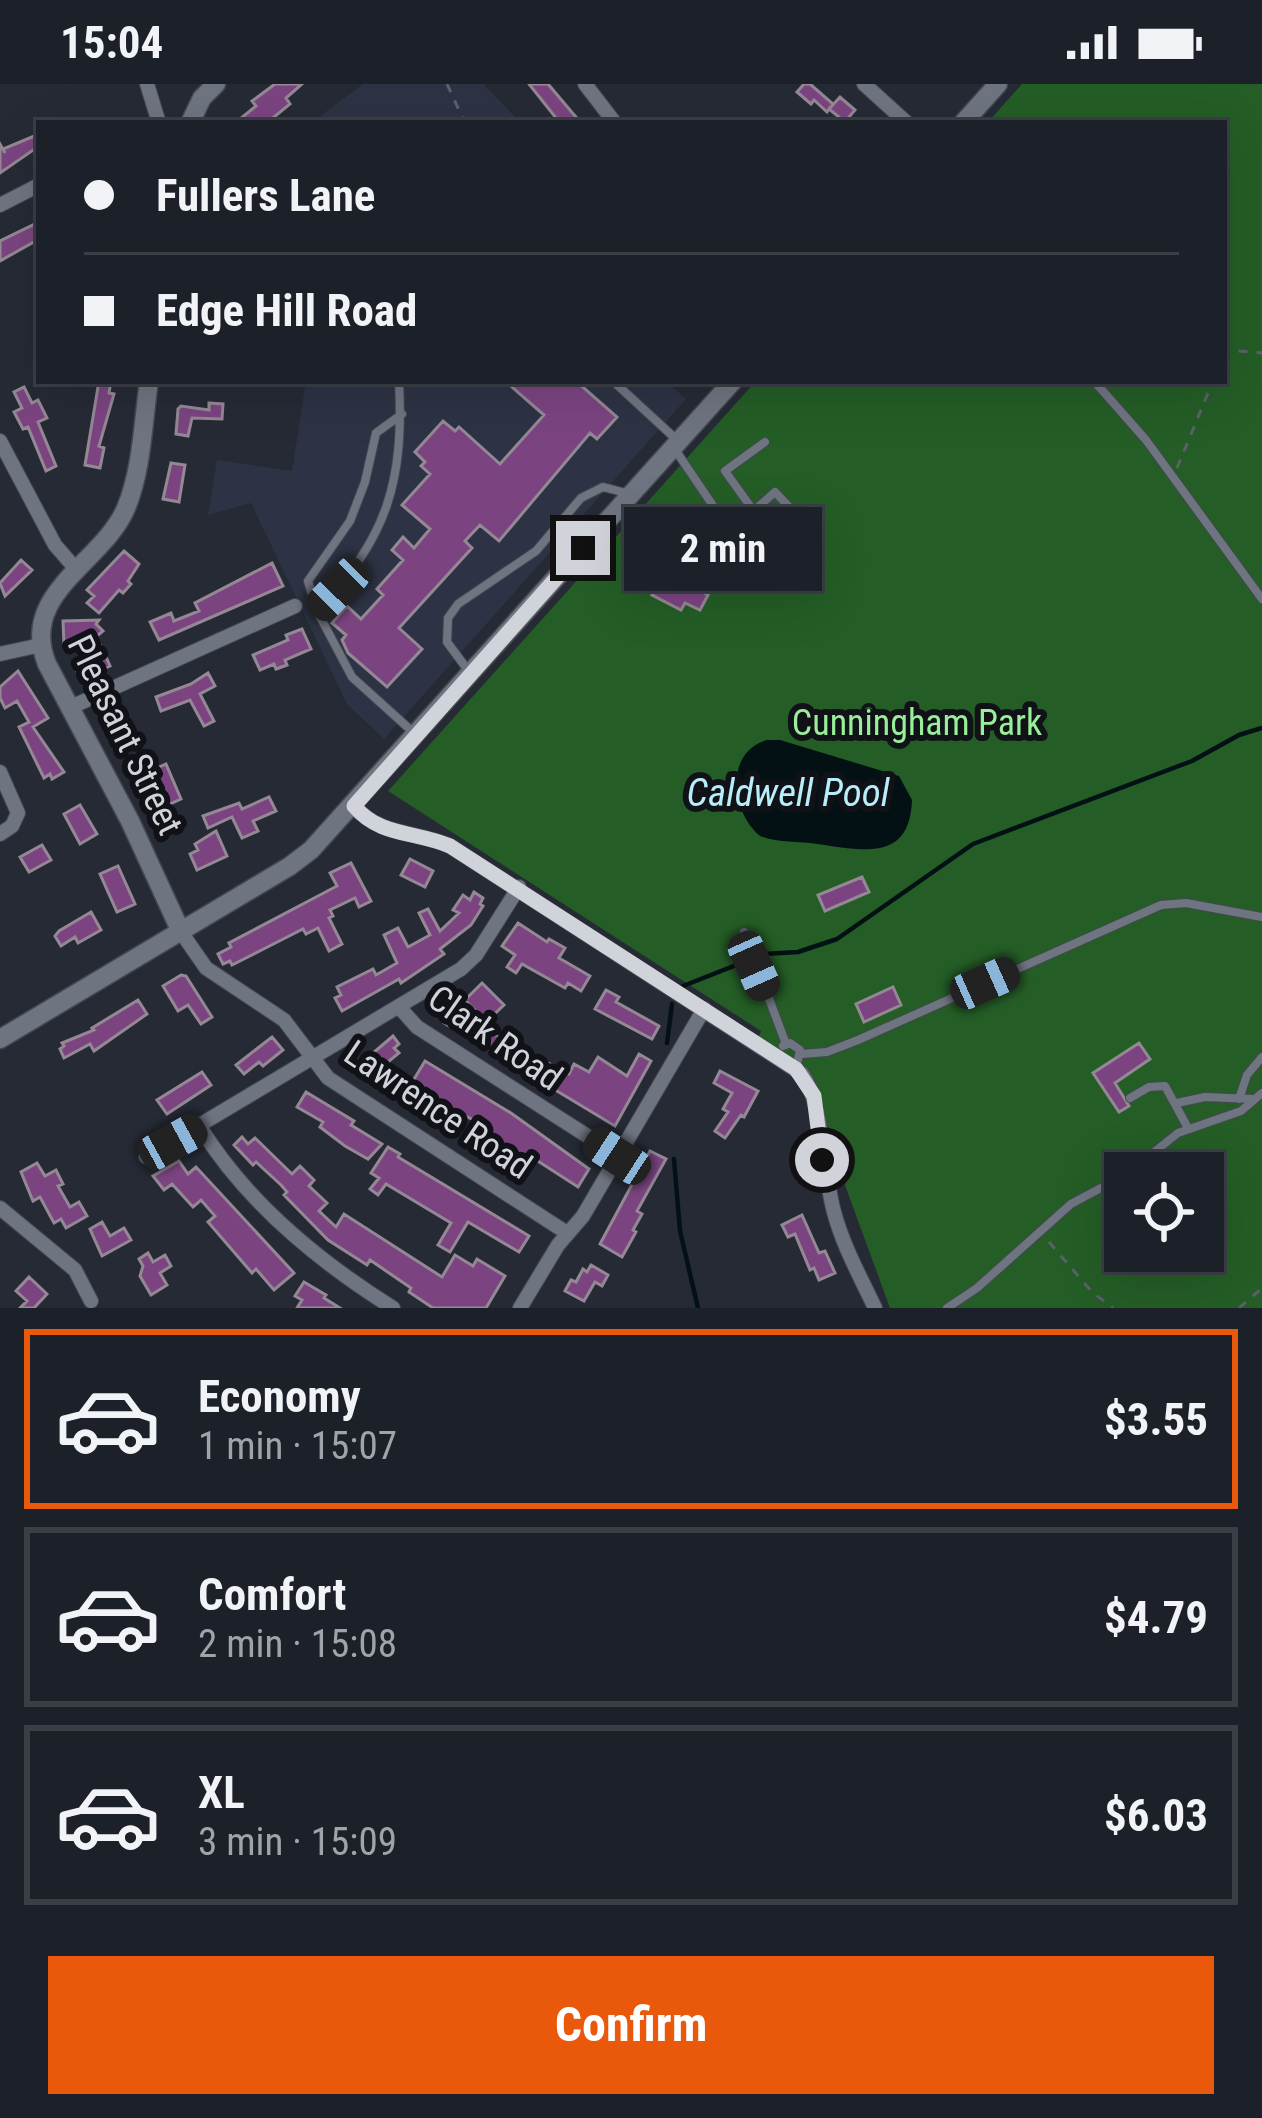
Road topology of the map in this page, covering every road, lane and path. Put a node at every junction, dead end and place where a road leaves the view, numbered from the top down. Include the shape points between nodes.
1 (147, 84) edge
2 (215, 84) edge
3 (447, 84) edge
4 (585, 84) edge
5 (864, 84) edge
6 (998, 84) edge
7 (158, 120) edge
8 (191, 120) edge
9 (464, 120) edge
10 (613, 120) edge
11 (905, 120) edge
12 (966, 120) edge
13 (36, 187) edge
14 (0, 205) edge
15 (1227, 350) edge
16 (1262, 353) edge
17 (149, 384) edge
18 (399, 384) edge
19 (616, 384) edge
20 (730, 384) edge
21 (1096, 384) edge
22 (1213, 384) edge
23 (402, 415) junction
24 (0, 441) edge
25 (765, 442) dead end
26 (676, 444) junction
27 (1172, 476) junction
28 (631, 494) junction
29 (751, 513) junction
30 (732, 530) junction
31 (738, 556) junction
32 (788, 556) junction
33 (727, 567) dead end
34 (75, 568) junction
35 (1262, 599) edge
36 (295, 606) dead end
37 (317, 611) junction
38 (41, 645) junction
39 (0, 654) edge
40 (470, 673) junction
41 (70, 707) junction
42 (415, 735) junction
43 (0, 772) edge
44 (354, 806) junction
45 (0, 834) edge
46 (519, 887) junction
47 (1262, 917) edge
48 (181, 932) junction
49 (744, 932) dead end
50 (400, 1008) junction
51 (704, 1009) junction
52 (0, 1039) edge
53 (781, 1050) junction
54 (1262, 1057) edge
55 (313, 1060) junction
56 (799, 1061) junction
57 (1260, 1095) edge
58 (1130, 1098) dead end
59 (1239, 1100) junction
60 (1178, 1103) junction
61 (200, 1127) junction
62 (1187, 1128) junction
63 (1155, 1152) edge
64 (617, 1156) junction
65 (146, 1157) dead end
66 (1104, 1186) edge
67 (0, 1208) edge
68 (1040, 1232) junction
69 (568, 1233) junction
70 (1262, 1288) edge
71 (92, 1301) dead end
72 (386, 1306) edge
73 (520, 1308) edge
74 (874, 1308) edge
75 (947, 1308) edge
76 (1113, 1308) edge
77 (1239, 1308) edge

1 - 7 street
2 - 8 street
3 - 9 path
4 - 10 street
5 - 11 street
6 - 12 street
13 - 14 street
15 - 16 path
17 - 34 street, Pleasant Street via 125,510
18 - 23 lane
19 - 26 lane
20 - 26 street
21 - 27 lane
22 - 27 path
23 - 37 lane via 383,516 353,571
23 - 37 lane via 376,433 355,512 308,581
24 - 34 street
25 - 29 lane via 725,471
26 - 28 street
26 - 30 lane
27 - 35 lane
28 - 40 street
28 - 40 lane via 591,491 536,551 453,610 447,642
29 - 30 lane
29 - 32 lane
29 - 32 lane via 775,492 812,532
30 - 31 lane via 748,547
31 - 32 lane via 763,581
31 - 33 lane
34 - 38 street, Pleasant Street via 46,611
36 - 41 street
37 - 42 lane via 352,677
38 - 39 street
38 - 41 street, Pleasant Street
40 - 42 street
41 - 48 street, Pleasant Street
42 - 44 street
43 - 45 street via 18,813
44 - 46 street via 376,827 437,840
44 - 48 street via 290,866
46 - 50 street via 472,960
46 - 51 street
47 - 56 lane via 1161,905
48 - 52 street
48 - 55 street, Lawrence Road via 206,968 284,1020
49 - 53 lane
50 - 55 street
50 - 64 street, Clark Road via 417,1027
51 - 53 street
51 - 64 street
53 - 56 street
54 - 59 lane
55 - 61 street
55 - 69 street, Lawrence Road via 328,1078
56 - 74 street via 814,1096 840,1232
57 - 59 lane
57 - 62 lane via 1241,1111
58 - 60 lane via 1161,1085
59 - 60 lane
60 - 62 lane
61 - 65 street
61 - 72 street via 293,1236
62 - 63 lane
64 - 69 street
66 - 68 lane
67 - 71 street via 75,1270
68 - 75 lane
68 - 76 path
69 - 73 street
70 - 77 path

